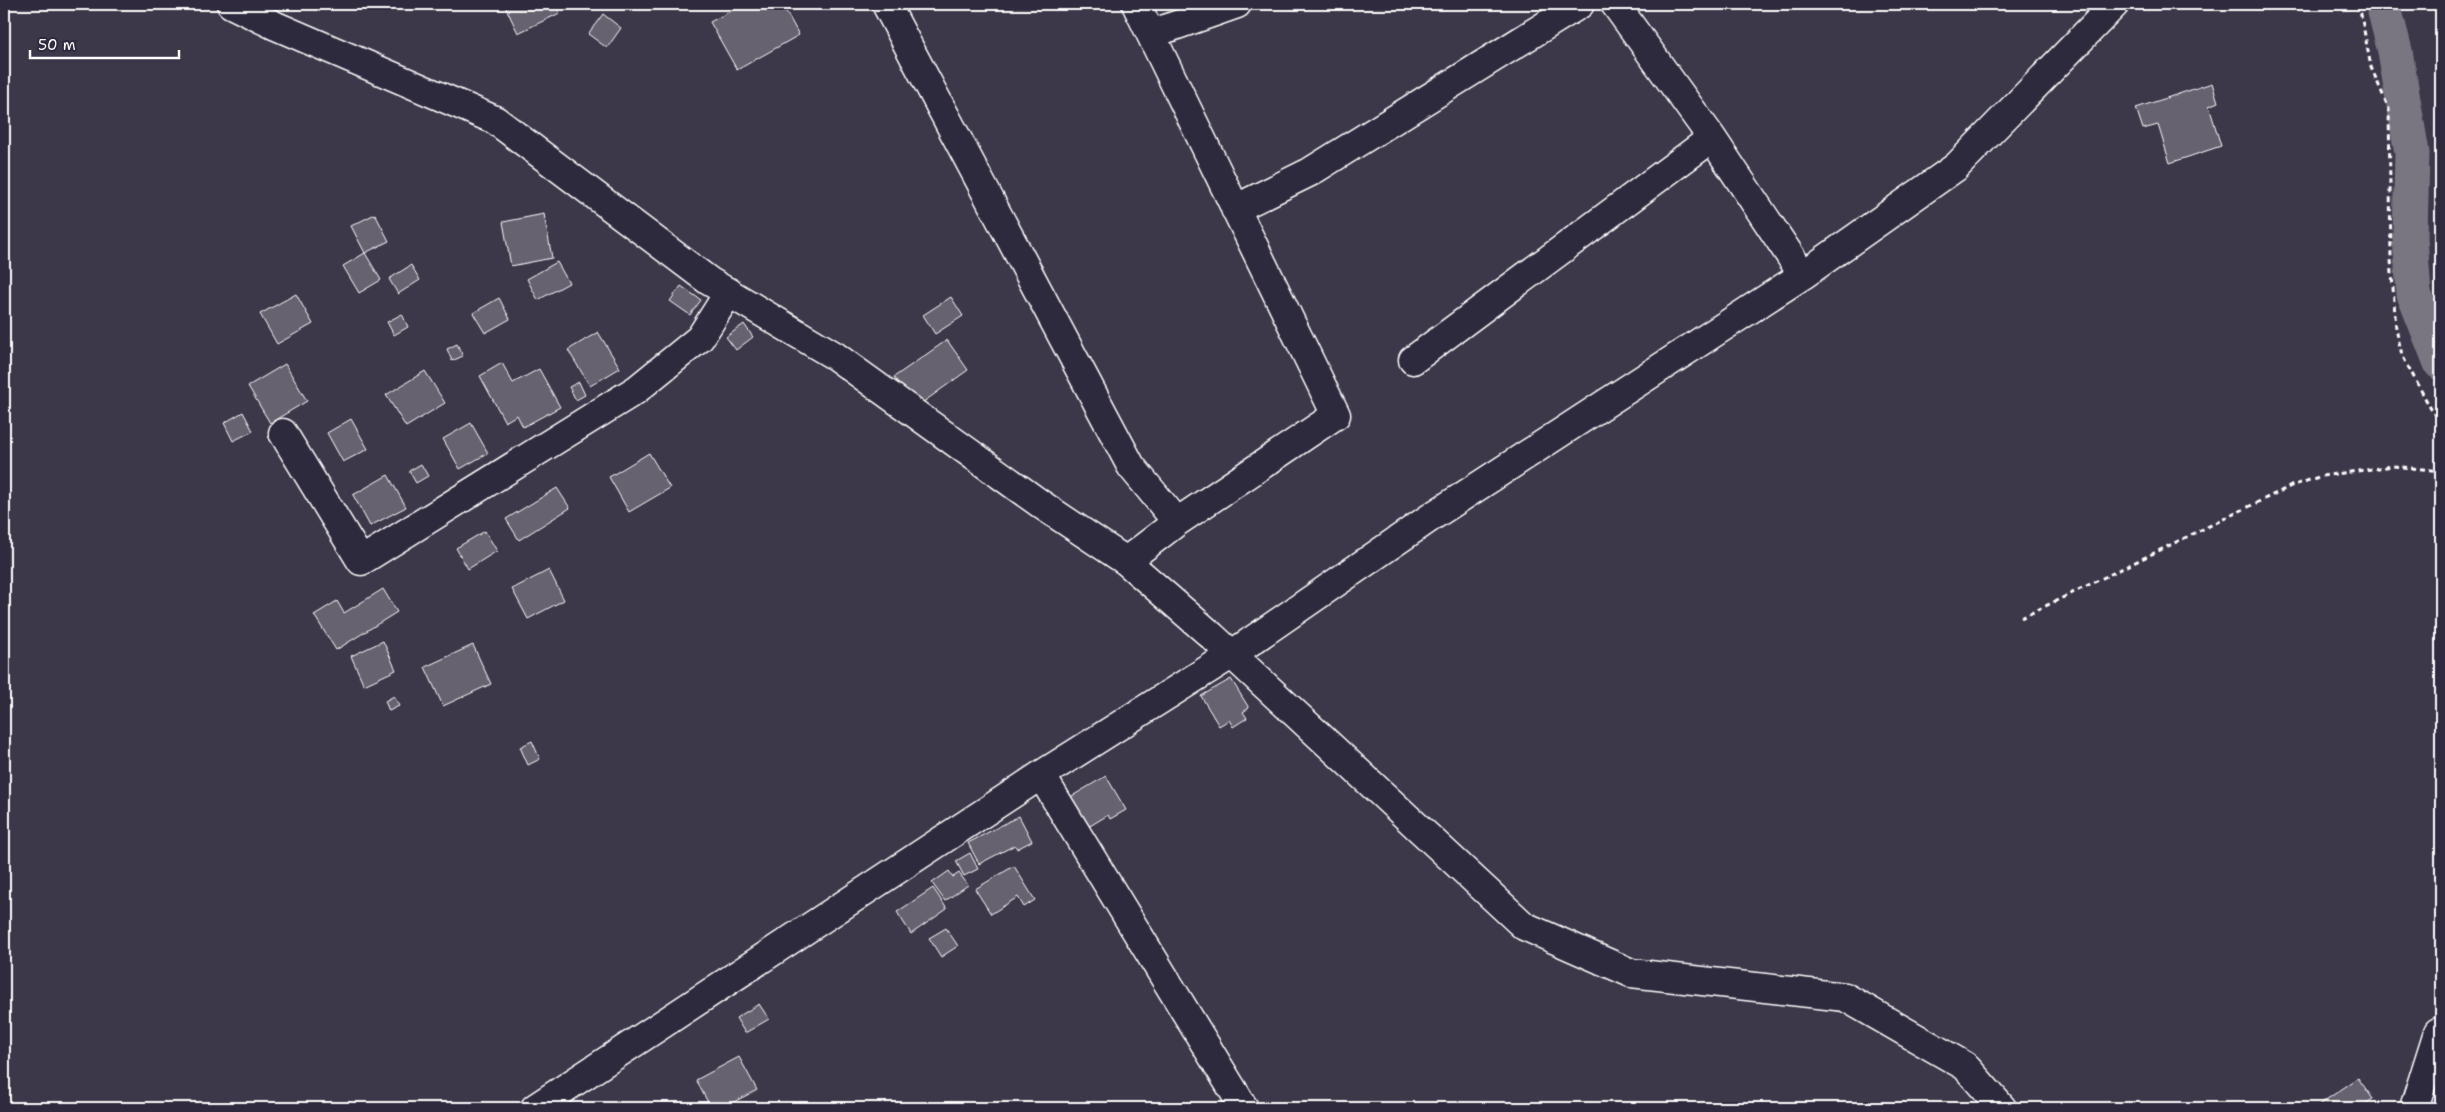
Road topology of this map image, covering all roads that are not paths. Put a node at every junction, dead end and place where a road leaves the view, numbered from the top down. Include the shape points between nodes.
1 (231, 4) edge
2 (886, 4) edge
3 (1136, 4) edge
4 (1237, 4) edge
5 (1580, 4) edge
6 (1615, 4) edge
7 (2115, 4) edge
8 (1151, 34) junction
9 (1712, 138) junction
10 (1235, 209) junction
11 (1798, 268) junction
12 (729, 292) junction
13 (1413, 360) dead end
14 (283, 433) dead end
15 (1177, 522) junction
16 (1126, 561) junction
17 (1224, 647) junction
18 (1041, 775) junction
19 (2438, 1032) dead end
20 (535, 1108) edge
21 (1244, 1108) edge
22 (2002, 1108) edge
23 (2414, 1108) edge

1 - 12 street via 495,120 709,281
2 - 15 street via 1130,466
3 - 8 street
4 - 8 street
5 - 10 street via 1310,172
6 - 9 street
7 - 11 street via 1956,167
8 - 10 street
9 - 11 street
9 - 13 street
10 - 15 street via 1336,415
11 - 17 street via 1434,514
12 - 14 street via 700,338 636,390 361,561
12 - 16 street via 835,356 1042,505
15 - 16 street
16 - 17 street
17 - 18 street
17 - 22 street via 1524,926 1631,973 1845,997 1965,1066
18 - 20 street
18 - 21 street
19 - 23 street

